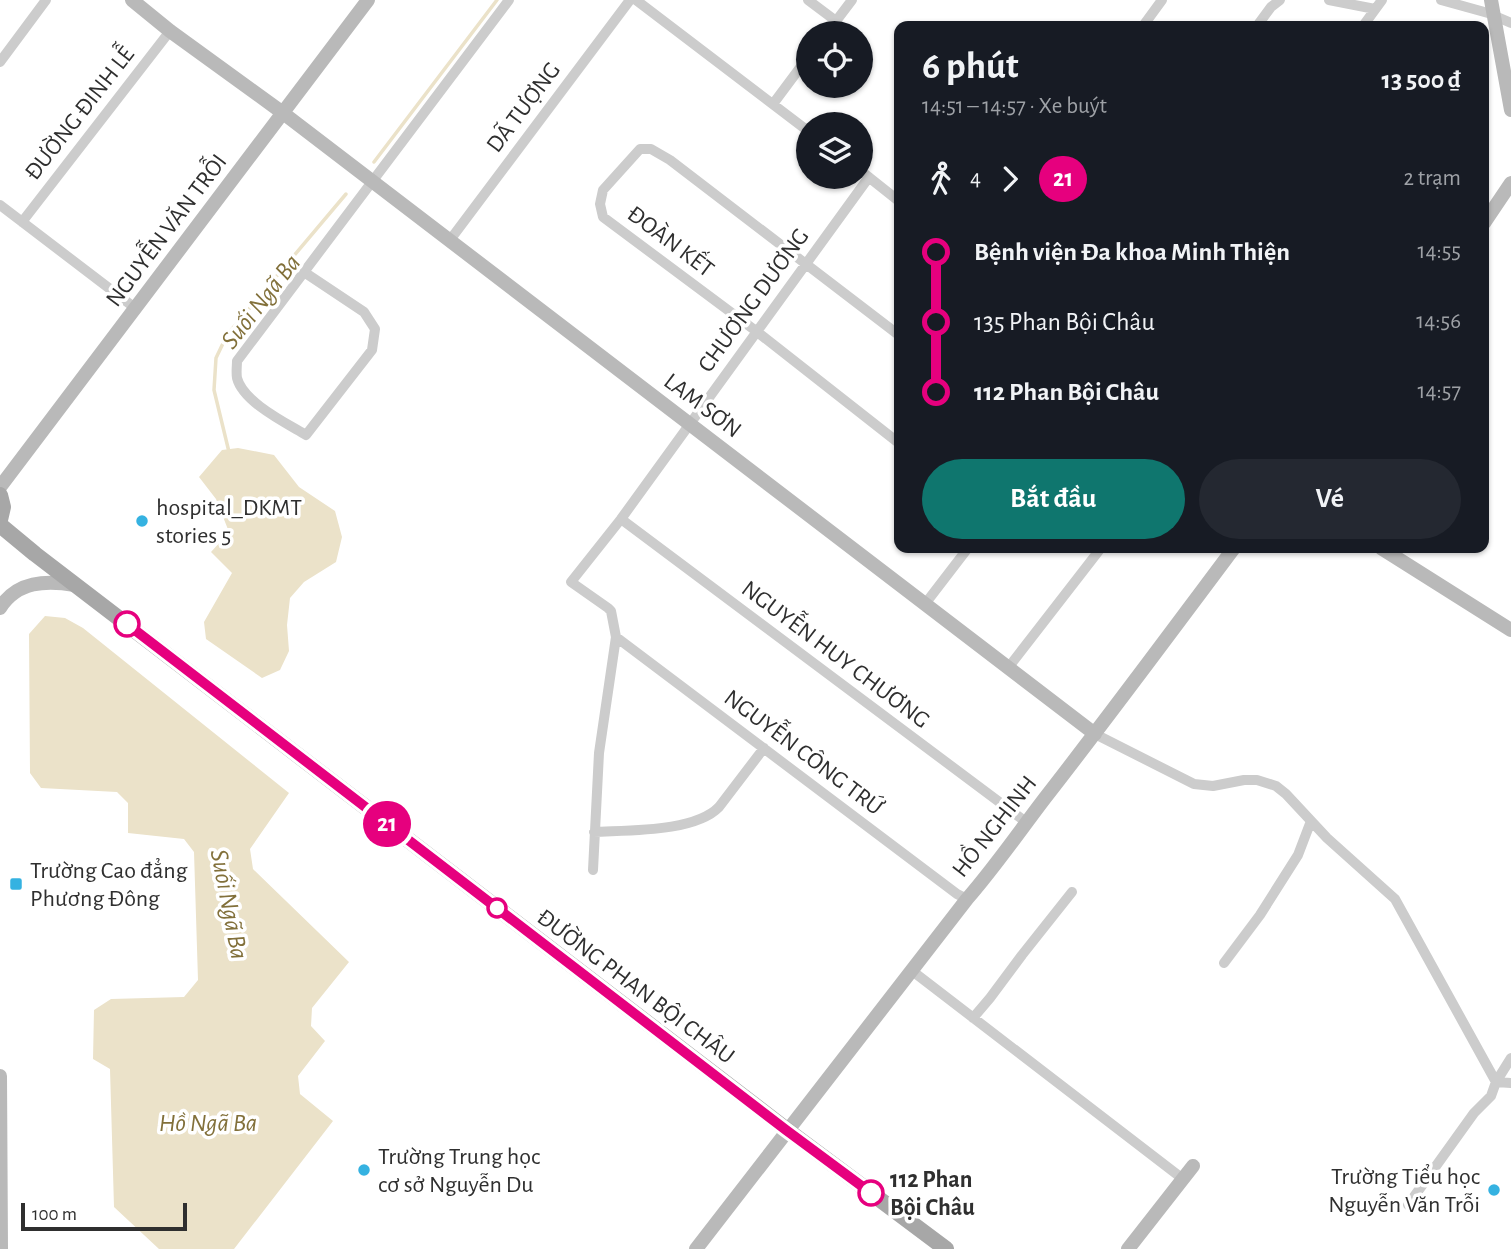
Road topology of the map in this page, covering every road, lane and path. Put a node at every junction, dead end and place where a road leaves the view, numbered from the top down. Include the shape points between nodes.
1 (46, 0) edge
2 (132, 0) edge
3 (368, 0) edge
4 (509, 0) edge
5 (630, 0) edge
6 (636, 0) edge
7 (808, 0) edge
8 (852, 0) edge
9 (1162, 0) edge
10 (1280, 0) edge
11 (1329, 0) edge
12 (1382, 0) edge
13 (1441, 0) edge
14 (1492, 7) edge
15 (1375, 9) junction
16 (836, 21) joint
17 (1147, 21) edge
18 (1261, 21) edge
19 (1367, 21) edge
20 (1511, 23) edge
21 (170, 31) junction
22 (0, 62) edge
23 (796, 73) edge
24 (773, 104) junction
25 (1511, 110) edge
26 (283, 113) junction
27 (796, 122) edge
28 (873, 180) edge
29 (372, 181) junction
30 (1511, 183) edge
31 (855, 189) edge
32 (894, 197) edge
33 (0, 205) edge
34 (1489, 206) edge
35 (22, 222) junction
36 (450, 240) junction
37 (806, 264) junction
38 (304, 272) junction
39 (135, 308) junction
40 (757, 331) junction
41 (894, 331) edge
42 (690, 424) junction
43 (894, 439) edge
44 (0, 487) edge
45 (0, 495) edge
46 (621, 519) junction
47 (0, 523) edge
48 (964, 553) edge
49 (1097, 553) edge
50 (1230, 553) edge
51 (1389, 553) edge
52 (75, 584) junction
53 (925, 604) junction
54 (0, 608) edge
55 (1511, 629) edge
56 (616, 637) junction
57 (1008, 668) junction
58 (1095, 734) junction
59 (764, 748) junction
60 (1311, 821) junction
61 (1026, 822) junction
62 (594, 832) junction
63 (593, 870) dead end
64 (1072, 892) dead end
65 (967, 899) junction
66 (1224, 963) dead end
67 (911, 970) junction
68 (973, 1018) junction
69 (1511, 1058) edge
70 (0, 1076) edge
71 (1496, 1082) junction
72 (1511, 1083) edge
73 (786, 1130) junction
74 (1192, 1166) dead end
75 (1182, 1179) junction
76 (1408, 1205) dead end
77 (1, 1249) edge
78 (696, 1249) edge
79 (946, 1249) edge
80 (1128, 1249) edge

1 - 22 street
2 - 21 street, LAM SƠN
3 - 26 street, NGUYỄN VĂN TRỖI
4 - 29 street
5 - 36 street, DÃ TƯỢNG
6 - 24 street
7 - 16 street
8 - 16 street
9 - 17 street
10 - 18 street
11 - 15 street
12 - 15 street
13 - 14 street
14 - 20 street
14 - 25 street
15 - 19 street
21 - 26 street, LAM SƠN
21 - 35 street, ĐƯỜNG ĐINH LỄ
23 - 24 street
24 - 27 street
26 - 29 street, LAM SƠN
26 - 39 street, NGUYỄN VĂN TRỖI
28 - 32 street
29 - 36 street, LAM SƠN
29 - 38 street
30 - 34 street
31 - 37 street, CHƯƠNG DƯƠNG
33 - 35 street
35 - 39 street
36 - 42 street, LAM SƠN
37 - 40 street, CHƯƠNG DƯƠNG
37 - 40 street, ĐOÀN KẾT via 651,149 640,149 603,190 603,217
37 - 41 street, ĐOÀN KẾT
38 - 38 street via 237,361 237,375 245,392 264,409 306,435 372,350 374,329 364,312
39 - 44 street, NGUYỄN VĂN TRỖI
40 - 42 street, CHƯƠNG DƯƠNG
40 - 43 street, ĐOÀN KẾT
42 - 46 street, CHƯƠNG DƯƠNG
42 - 53 street, LAM SƠN
45 - 47 main road
46 - 56 street, CHƯƠNG DƯƠNG via 571,582 608,608
46 - 61 street, NGUYỄN HUY CHƯƠNG
47 - 52 main road, ĐƯỜNG PHAN BỘI CHÂU
48 - 53 street
49 - 57 street
50 - 58 street, HỒ NGHINH
51 - 55 street
52 - 54 street via 28,584
52 - 73 main road, ĐƯỜNG PHAN BỘI CHÂU
53 - 57 street, LAM SƠN
56 - 59 street, NGUYỄN CÔNG TRỨ
56 - 62 street via 599,753
57 - 58 street, LAM SƠN
58 - 60 street via 1194,784 1248,780 1276,786
58 - 61 street, HỒ NGHINH
59 - 62 street via 719,807 696,821
59 - 65 street, NGUYỄN CÔNG TRỨ
60 - 66 street via 1298,855
60 - 71 street via 1395,899
61 - 65 street, HỒ NGHINH
62 - 63 street
64 - 68 street
65 - 67 street, HỒ NGHINH
67 - 68 street
67 - 73 street, HỒ NGHINH
68 - 75 street
69 - 71 street
70 - 77 street
71 - 72 street
71 - 76 street via 1491,1096
73 - 78 street, HỒ NGHINH
73 - 79 main road, ĐƯỜNG PHAN BỘI CHÂU
74 - 75 street
75 - 80 street

